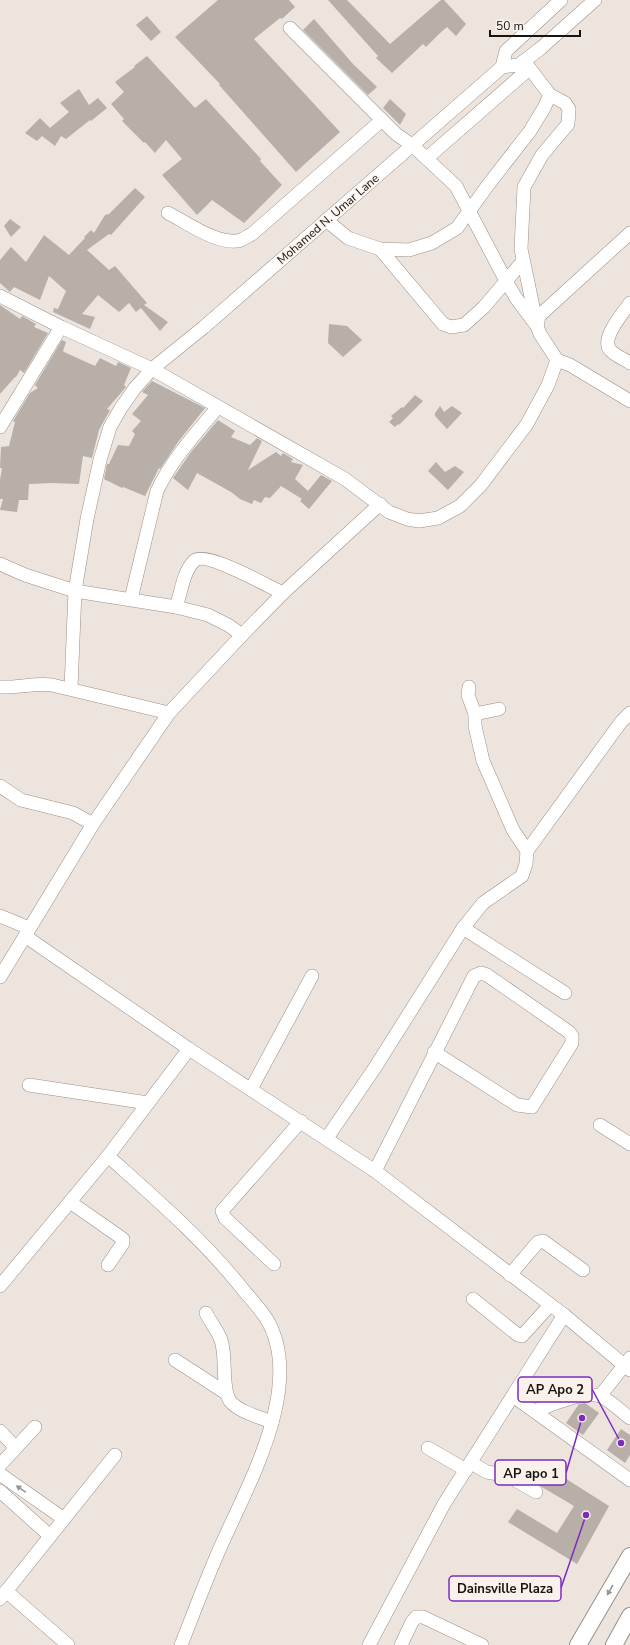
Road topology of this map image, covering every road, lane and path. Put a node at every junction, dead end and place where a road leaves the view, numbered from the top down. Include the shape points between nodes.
1 (561, 0) edge
2 (594, 0) edge
3 (290, 28) dead end
4 (527, 65) junction
5 (502, 67) junction
6 (550, 95) junction
7 (382, 120) junction
8 (412, 145) junction
9 (427, 158) junction
10 (470, 211) junction
11 (168, 213) dead end
12 (326, 220) junction
13 (630, 233) edge
14 (380, 250) junction
15 (524, 261) junction
16 (506, 281) junction
17 (0, 296) edge
18 (628, 312) edge
19 (537, 326) junction
20 (61, 327) junction
21 (557, 360) junction
22 (630, 363) edge
23 (152, 369) junction
24 (630, 401) edge
25 (218, 406) junction
26 (0, 427) edge
27 (380, 504) junction
28 (0, 564) edge
29 (76, 591) junction
30 (283, 593) junction
31 (131, 599) junction
32 (176, 607) junction
33 (242, 635) junction
34 (0, 686) edge
35 (469, 687) dead end
36 (70, 688) junction
37 (499, 709) dead end
38 (169, 713) junction
39 (630, 713) edge
40 (475, 714) junction
41 (0, 786) edge
42 (93, 824) junction
43 (527, 851) junction
44 (0, 916) edge
45 (463, 928) junction
46 (27, 932) junction
47 (312, 976) dead end
48 (0, 977) edge
49 (565, 993) dead end
50 (190, 1049) junction
51 (434, 1052) junction
52 (29, 1085) dead end
53 (251, 1089) junction
54 (148, 1103) junction
55 (301, 1121) junction
56 (600, 1125) dead end
57 (327, 1138) junction
58 (630, 1144) edge
59 (108, 1156) junction
60 (375, 1171) junction
61 (70, 1202) junction
62 (274, 1264) dead end
63 (108, 1265) dead end
64 (583, 1270) dead end
65 (510, 1275) junction
66 (0, 1286) edge
67 (473, 1299) dead end
68 (550, 1304) junction
69 (206, 1313) dead end
70 (564, 1315) junction
71 (175, 1360) dead end
72 (629, 1366) edge
73 (226, 1393) junction
74 (513, 1396) junction
75 (600, 1396) junction
76 (534, 1411) junction
77 (630, 1418) edge
78 (272, 1422) junction
79 (35, 1427) dead end
80 (0, 1431) edge
81 (15, 1448) junction
82 (428, 1448) dead end
83 (115, 1455) dead end
84 (0, 1465) edge
85 (468, 1466) junction
86 (0, 1474) edge
87 (630, 1480) edge
88 (0, 1491) edge
89 (536, 1492) dead end
90 (64, 1519) junction
91 (50, 1536) junction
92 (630, 1556) edge
93 (3, 1595) edge
94 (630, 1616) edge
95 (68, 1645) edge
96 (182, 1645) edge
97 (369, 1645) edge
98 (401, 1645) edge
99 (482, 1645) edge
100 (578, 1645) edge
101 (614, 1645) edge

1 - 5 street, Mohamed N. Umar Lane via 506,51
2 - 4 street, Mohamed N. Umar Lane via 541,48
3 - 7 street
4 - 5 street, Mohamed N. Umar Lane
4 - 6 street
4 - 9 street
5 - 8 street, Mohamed N. Umar Lane
6 - 10 street via 530,131
6 - 15 street via 565,103 569,109 568,124 542,155 524,188 521,249
7 - 8 street
7 - 11 street via 252,234 240,240 217,238
8 - 9 street
8 - 12 street, Mohamed N. Umar Lane
9 - 10 street via 456,186
10 - 14 street via 457,228 432,243 409,250
10 - 16 street
12 - 14 street via 348,238
12 - 23 street, Mohamed N. Umar Lane
13 - 19 street via 539,316
14 - 16 street via 444,324 451,327 464,325 484,307
15 - 16 street
15 - 19 street
16 - 19 street
17 - 20 street
18 - 22 street via 608,335 607,343 610,351
19 - 21 street
20 - 23 street
20 - 26 street
21 - 24 street via 570,365
21 - 27 street via 548,385 527,424 481,485 460,506 438,518 419,521 395,515
23 - 25 street
23 - 29 street, Mohamed N. Umar Lane via 134,388 110,427 86,519
25 - 27 street via 345,479
25 - 31 street via 175,460 158,491
27 - 30 street
28 - 29 street
29 - 31 street
29 - 36 street, Mohamed N. Umar Lane
30 - 32 street via 226,565 203,558 194,560 185,576
30 - 33 street
31 - 32 street
32 - 33 street via 208,615
33 - 38 street
34 - 36 street via 38,684
35 - 40 street via 468,695
36 - 38 street
37 - 40 street
38 - 42 street
39 - 43 street
40 - 43 street via 475,726 483,761 513,830
41 - 42 street via 21,800 73,813
42 - 46 street
43 - 45 street via 522,876 483,902
44 - 46 street
45 - 49 street
45 - 57 street
46 - 48 street
46 - 50 street
47 - 53 street
50 - 53 street
50 - 54 street
51 - 51 street via 474,976 481,973 550,1018 572,1036 572,1043 532,1106 517,1105
51 - 60 street
52 - 54 street
53 - 55 street
54 - 59 street
55 - 57 street
55 - 62 street via 222,1211 225,1218
56 - 58 street
57 - 60 street
59 - 61 street
59 - 78 street via 225,1266 266,1318 274,1335 280,1368
60 - 65 street
61 - 63 street via 123,1239
61 - 66 street
64 - 65 street via 543,1241 538,1242
65 - 68 street
67 - 68 street via 522,1336
68 - 70 street
69 - 73 street via 221,1340 225,1361
70 - 72 street
70 - 74 street
71 - 73 street
72 - 75 street
73 - 78 street via 231,1402 244,1411
74 - 76 street
74 - 85 street
75 - 76 street via 578,1396
75 - 77 street
76 - 87 street
78 - 96 street via 261,1458 217,1555
79 - 81 street
80 - 81 street
81 - 84 street
82 - 85 street
83 - 90 street
85 - 89 street via 515,1480
85 - 97 street via 444,1504
90 -> 86 street
88 - 91 street
90 - 91 street
91 - 93 street
92 -> 100 main road
93 - 95 street
94 - 101 main road
98 - 99 street via 416,1617 423,1617

